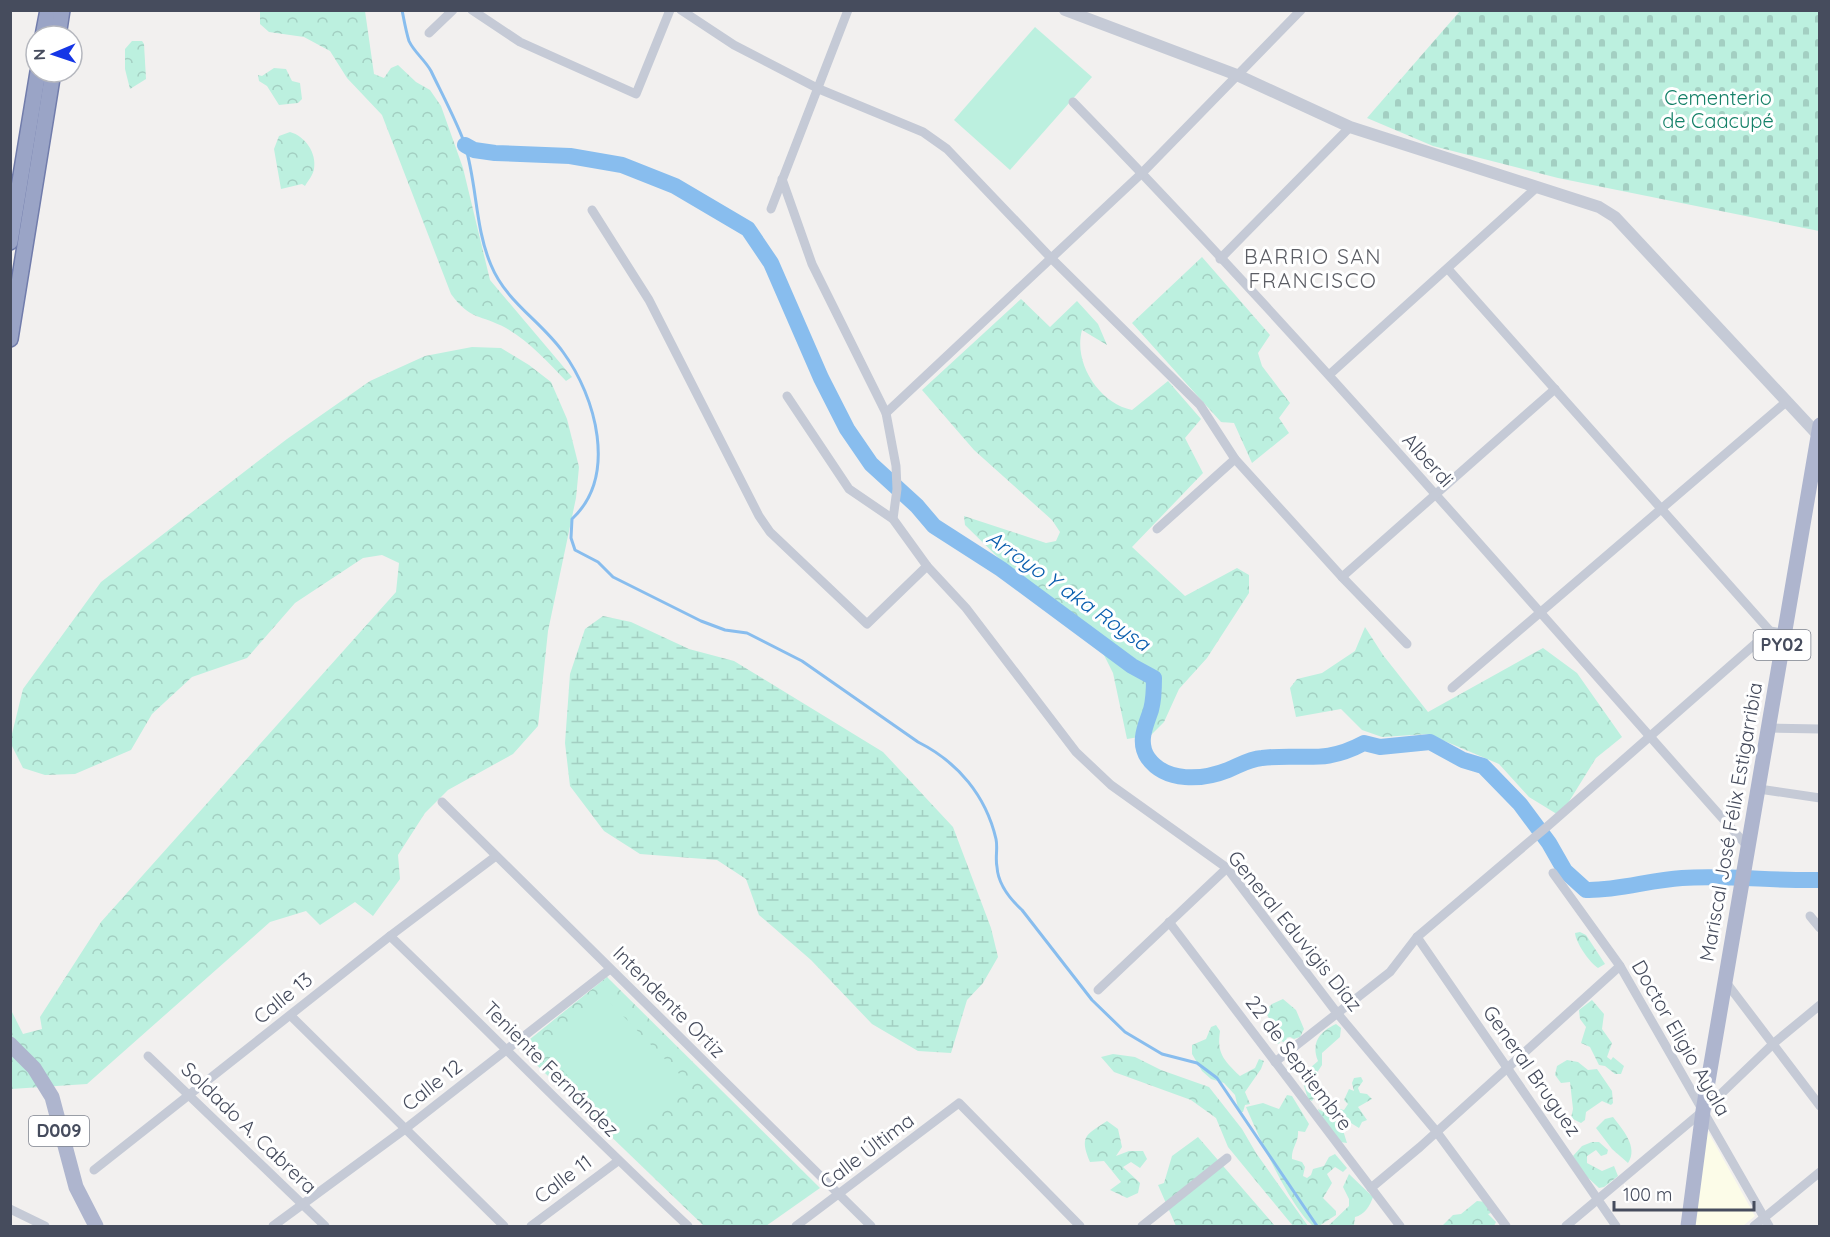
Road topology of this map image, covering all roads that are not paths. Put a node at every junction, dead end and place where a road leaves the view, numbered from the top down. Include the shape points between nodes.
1 (453, 10) edge
2 (472, 10) edge
3 (670, 10) edge
4 (681, 10) edge
5 (848, 10) edge
6 (1065, 10) edge
7 (1301, 10) edge
8 (429, 33) dead end
9 (1237, 75) junction
10 (36, 84) edge
11 (51, 84) edge
12 (819, 89) junction
13 (1073, 102) dead end
14 (1350, 127) junction
15 (1142, 173) junction
16 (782, 179) junction
17 (1535, 189) junction
18 (771, 209) dead end
19 (592, 210) dead end
20 (10, 242) edge
21 (1052, 258) junction
22 (1220, 260) junction
23 (1448, 269) junction
24 (10, 339) edge
25 (1329, 375) junction
26 (1555, 389) junction
27 (787, 396) dead end
28 (1786, 402) junction
29 (886, 413) junction
30 (1819, 430) edge
31 (1235, 459) junction
32 (1436, 495) junction
33 (1661, 510) junction
34 (893, 519) junction
35 (1157, 530) dead end
36 (927, 566) junction
37 (1342, 577) junction
38 (1541, 611) junction
39 (1777, 632) junction
40 (1407, 644) dead end
41 (1452, 688) dead end
42 (1768, 728) junction
43 (1820, 729) edge
44 (1649, 736) junction
45 (1759, 789) junction
46 (1820, 798) edge
47 (442, 802) dead end
48 (1749, 848) junction
49 (496, 856) junction
50 (1227, 868) junction
51 (1553, 873) dead end
52 (1810, 916) dead end
53 (1169, 922) junction
54 (1820, 928) edge
55 (390, 936) junction
56 (1417, 937) junction
57 (1620, 966) junction
58 (610, 969) junction
59 (1725, 981) junction
60 (1098, 990) dead end
61 (1820, 1005) edge
62 (1337, 1013) junction
63 (291, 1016) junction
64 (1774, 1043) junction
65 (10, 1044) edge
66 (507, 1049) junction
67 (148, 1056) dead end
68 (1275, 1062) junction
69 (1507, 1067) junction
70 (190, 1096) junction
71 (1820, 1106) edge
72 (1703, 1111) junction
73 (405, 1129) junction
74 (1436, 1131) junction
75 (1227, 1158) dead end
76 (618, 1161) junction
77 (94, 1170) dead end
78 (1820, 1172) edge
79 (1371, 1188) junction
80 (839, 1194) junction
81 (1598, 1200) junction
82 (303, 1203) junction
83 (10, 1209) edge
84 (1766, 1223) edge
85 (45, 1227) edge
86 (96, 1227) edge
87 (273, 1227) edge
88 (325, 1227) edge
89 (504, 1227) edge
90 (531, 1227) edge
91 (688, 1227) edge
92 (796, 1227) edge
93 (872, 1227) edge
94 (1080, 1227) edge
95 (1142, 1227) edge
96 (1400, 1227) edge
97 (1506, 1227) edge
98 (1566, 1227) edge
99 (1616, 1227) edge
100 (1688, 1227) edge
101 (1754, 1227) edge

1 - 8 street
2 - 3 street via 520,42 636,94
4 - 12 street via 734,45
5 - 12 street
6 - 9 street
7 - 9 street
9 - 14 street
9 - 15 street
10 - 20 highway
11 - 24 highway
12 - 16 street
12 - 21 street via 923,132 947,149
13 - 15 street, Alberdi
14 - 17 street
14 - 22 street
15 - 21 street
15 - 22 street, Alberdi
16 - 18 street
16 - 29 street via 812,264
17 - 23 street
17 - 28 street via 1599,207 1615,217
19 - 36 street via 649,300 770,532 867,624
21 - 29 street
21 - 31 street via 1200,405
22 - 25 street, Alberdi
23 - 25 street
23 - 26 street
25 - 32 street, Alberdi
26 - 32 street
26 - 33 street
27 - 34 street, General Eduvigis Díaz via 849,489
28 - 30 street
28 - 33 street
29 - 34 street via 896,466
30 - 39 main road, Mariscal José Félix Estigarribia / PY02
31 - 35 street
31 - 37 street
32 - 37 street
32 - 38 street, Alberdi
33 - 38 street
33 - 39 street
34 - 36 street, General Eduvigis Díaz
36 - 50 street, General Eduvigis Díaz via 966,608 1076,752 1111,785
37 - 40 street
38 - 41 street
38 - 44 street, Alberdi
39 - 42 main road, Mariscal José Félix Estigarribia / PY02
39 - 44 street
42 - 43 street
42 - 45 main road, Mariscal José Félix Estigarribia / PY02
44 - 48 street, Alberdi
44 - 56 street
45 - 46 street
45 - 48 main road, Mariscal José Félix Estigarribia / PY02
47 - 49 street, Intendente Ortiz
48 - 59 main road, Mariscal José Félix Estigarribia / PY02
49 - 55 street, Calle 13
49 - 58 street, Intendente Ortiz
50 - 53 street
50 - 62 street, General Eduvigis Díaz
51 - 57 street, Doctor Eligio Ayala
52 - 54 street
53 - 60 street
53 - 68 street, 22 de Septiembre
55 - 63 street, Calle 13
55 - 66 street, Teniente Fernández
56 - 62 street via 1390,972
56 - 69 street, General Bruguez
57 - 69 street
57 - 72 street, Doctor Eligio Ayala
58 - 66 street, Calle 12
58 - 80 street, Intendente Ortiz
59 - 64 street
59 - 72 main road, Mariscal José Félix Estigarribia / PY02
61 - 64 street
62 - 68 street
62 - 74 street, General Eduvigis Díaz
63 - 70 street, Calle 13
63 - 73 street
64 - 71 street
64 - 72 street
65 - 86 main road, D009 via 34,1068 52,1097 76,1187
66 - 73 street, Calle 12
66 - 76 street, Teniente Fernández
67 - 70 street, Soldado A. Cabrera
68 - 79 street, 22 de Septiembre
69 - 74 street
69 - 81 street, General Bruguez
70 - 77 street, Calle 13
70 - 82 street, Soldado A. Cabrera
72 - 81 street
72 - 84 street, Doctor Eligio Ayala
72 - 100 main road, Mariscal José Félix Estigarribia / PY02
73 - 82 street, Calle 12
73 - 89 street
74 - 79 street
74 - 97 street, General Eduvigis Díaz
75 - 95 street
76 - 90 street, Calle 11
76 - 91 street, Teniente Fernández
78 - 84 street
79 - 96 street, 22 de Septiembre
80 - 92 street, Calle Última
80 - 93 street, Intendente Ortiz
80 - 94 street, Calle Última via 959,1103
81 - 98 street
81 - 99 street, General Bruguez
82 - 87 street, Calle 12
82 - 88 street, Soldado A. Cabrera
83 - 85 street
84 - 101 street

